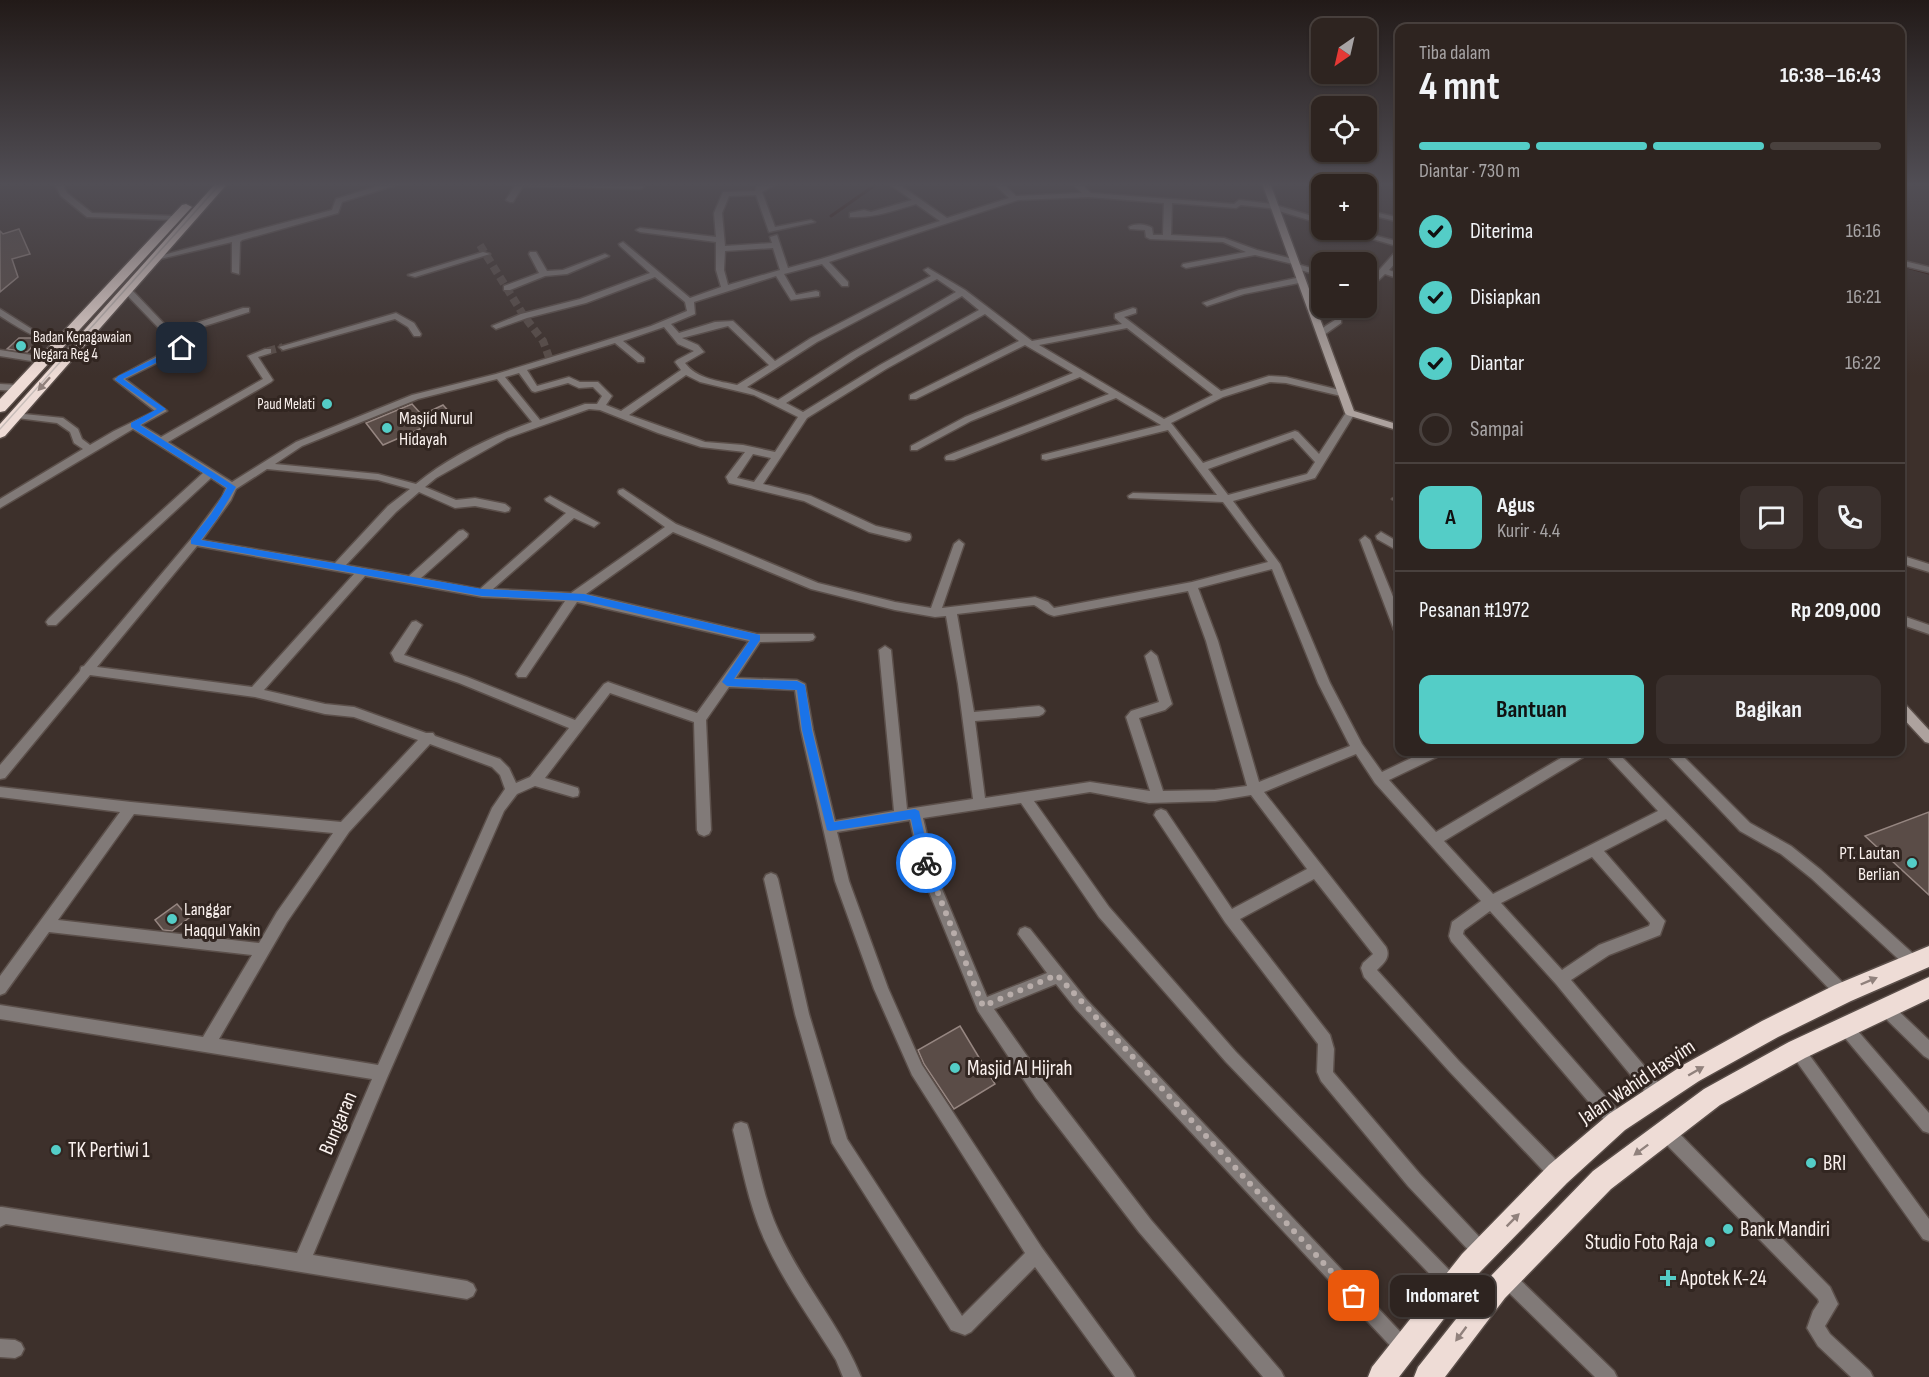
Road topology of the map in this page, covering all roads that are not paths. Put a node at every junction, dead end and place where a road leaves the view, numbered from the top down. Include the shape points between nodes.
1 (148, 247) edge
2 (165, 247) edge
3 (201, 247) edge
4 (236, 247) edge
5 (627, 247) edge
6 (745, 247) edge
7 (777, 247) edge
8 (864, 247) edge
9 (1242, 247) edge
10 (1289, 247) edge
11 (721, 249) joint
12 (1254, 252) junction
13 (486, 254) dead end
14 (532, 254) dead end
15 (605, 256) dead end
16 (156, 258) junction
17 (1395, 258) edge
18 (824, 261) junction
19 (1905, 263) edge
20 (1295, 264) junction
21 (1186, 266) dead end
22 (928, 270) dead end
23 (1311, 270) edge
24 (1929, 270) edge
25 (1384, 271) junction
26 (237, 272) dead end
27 (782, 272) junction
28 (544, 274) junction
29 (656, 274) junction
30 (412, 275) dead end
31 (1395, 275) edge
32 (937, 276) junction
33 (1377, 278) edge
34 (1301, 280) junction
35 (845, 284) dead end
36 (507, 288) dead end
37 (725, 288) junction
38 (128, 291) junction
39 (962, 292) junction
40 (816, 294) dead end
41 (689, 301) junction
42 (1207, 303) dead end
43 (246, 310) dead end
44 (985, 310) junction
45 (1133, 311) dead end
46 (0, 312) edge
47 (81, 319) junction
48 (103, 320) junction
49 (1338, 321) dead end
50 (666, 323) junction
51 (1129, 325) junction
52 (496, 326) dead end
53 (1321, 333) junction
54 (171, 334) junction
55 (417, 334) dead end
56 (676, 337) junction
57 (63, 339) junction
58 (617, 340) junction
59 (1029, 342) junction
60 (283, 347) tunnel mouth
61 (268, 351) dead end
62 (0, 354) edge
63 (44, 360) junction
64 (640, 360) dead end
65 (774, 365) junction
66 (521, 369) junction
67 (687, 370) junction
68 (1079, 374) junction
69 (499, 376) junction
70 (0, 387) edge
71 (19, 388) junction
72 (739, 388) junction
73 (1341, 393) junction
74 (1220, 394) junction
75 (1116, 395) junction
76 (913, 397) dead end
77 (778, 404) junction
78 (600, 406) junction
79 (0, 408) edge
80 (1350, 413) junction
81 (17, 415) junction
82 (622, 415) junction
83 (804, 416) junction
84 (538, 423) junction
85 (1167, 424) junction
86 (134, 425) junction
87 (1395, 426) edge
88 (0, 433) edge
89 (160, 442) junction
90 (90, 448) junction
91 (914, 448) dead end
92 (751, 450) junction
93 (777, 456) junction
94 (950, 458) dead end
95 (1046, 458) dead end
96 (1321, 462) junction
97 (265, 466) junction
98 (1202, 467) junction
99 (210, 473) junction
100 (757, 486) junction
101 (232, 487) junction
102 (416, 487) junction
103 (623, 492) dead end
104 (1133, 496) dead end
105 (550, 499) dead end
106 (1227, 499) junction
107 (0, 504) edge
108 (505, 508) dead end
109 (573, 513) junction
110 (594, 523) dead end
111 (672, 527) junction
112 (463, 534) dead end
113 (1381, 536) dead end
114 (906, 537) dead end
115 (1365, 540) dead end
116 (195, 542) junction
117 (959, 544) dead end
118 (1395, 545) edge
119 (1905, 561) edge
120 (1275, 564) junction
121 (339, 566) junction
122 (1929, 568) edge
123 (363, 571) junction
124 (412, 580) junction
125 (1192, 586) junction
126 (482, 593) junction
127 (574, 597) junction
128 (951, 610) junction
129 (935, 613) junction
130 (1395, 617) edge
131 (1905, 621) edge
132 (52, 622) dead end
133 (416, 625) dead end
134 (1929, 630) edge
135 (809, 637) dead end
136 (757, 638) junction
137 (885, 650) dead end
138 (1151, 656) dead end
139 (85, 670) junction
140 (522, 674) dead end
141 (727, 682) junction
142 (255, 692) junction
143 (1039, 711) dead end
144 (1905, 712) edge
145 (967, 717) junction
146 (700, 719) junction
147 (577, 726) junction
148 (429, 737) junction
149 (1929, 738) edge
150 (1358, 748) junction
151 (1427, 756) edge
152 (1574, 756) edge
153 (1613, 756) edge
154 (1675, 756) edge
155 (0, 774) edge
156 (1380, 779) junction
157 (536, 781) junction
158 (1254, 789) junction
159 (512, 790) junction
160 (0, 792) edge
161 (573, 792) dead end
162 (1158, 795) junction
163 (1026, 798) junction
164 (980, 805) junction
165 (131, 808) junction
166 (1668, 812) junction
167 (908, 814) junction
168 (1161, 815) dead end
169 (830, 827) junction
170 (344, 828) junction
171 (704, 830) dead end
172 (1434, 840) junction
173 (1595, 851) junction
174 (1316, 872) junction
175 (771, 879) dead end
176 (1492, 901) junction
177 (1230, 917) junction
178 (46, 925) junction
179 (1025, 934) dead end
180 (263, 950) junction
181 (1921, 959) edge
182 (1057, 975) junction
183 (1561, 979) junction
184 (0, 988) edge
185 (1929, 988) edge
186 (1843, 993) junction
187 (983, 1006) junction
188 (1885, 1008) junction
189 (0, 1012) edge
190 (1845, 1027) junction
191 (207, 1045) junction
192 (1797, 1050) junction
193 (1929, 1051) edge
194 (382, 1073) junction
195 (1658, 1095) junction
196 (1617, 1122) junction
197 (1929, 1125) edge
198 (741, 1130) dead end
199 (1666, 1132) junction
200 (1558, 1174) junction
201 (1, 1216) edge
202 (1929, 1233) edge
203 (1482, 1252) junction
204 (1036, 1254) junction
205 (302, 1262) junction
206 (1506, 1278) junction
207 (1453, 1286) junction
208 (467, 1290) dead end
209 (1403, 1347) junction
210 (852, 1377) edge
211 (1126, 1377) edge
212 (1275, 1377) edge
213 (1382, 1377) edge
214 (1428, 1377) edge
215 (1608, 1377) edge
216 (1864, 1377) edge

1 - 47 highway
2 - 16 highway
3 - 16 street
4 - 26 street
5 - 29 street
6 - 11 street
7 - 27 street
8 - 18 street
9 - 12 street
10 - 20 street
11 - 37 street via 720,270
12 - 20 street
12 - 21 street
13 - 30 street
14 - 28 street
15 - 28 street via 564,272
16 - 38 highway
17 - 25 street
18 - 27 street
18 - 35 street
19 - 24 street
20 - 23 street
20 - 34 street
22 - 32 street
25 - 31 street
25 - 33 street
27 - 37 street
27 - 40 street via 794,298
28 - 36 street
29 - 41 street
29 - 52 street via 583,301
32 - 39 street
32 - 65 street via 814,339
34 - 42 street
34 - 53 street
37 - 41 street
38 - 48 highway
38 - 54 street
39 - 44 street
39 - 77 street
41 - 50 street via 693,312
43 - 54 street
44 - 59 street
44 - 83 street
45 - 51 street via 1118,316
46 - 57 street via 36,335
47 - 48 highway
47 - 57 highway
48 -> 81 highway
49 - 53 street
50 - 56 street
50 - 58 street
51 - 59 street
51 - 74 street
53 - 73 street
54 - 86 street via 182,347 180,350 119,379 162,409
55 - 60 street via 396,316
56 - 65 street via 730,323
56 - 67 street via 700,352 680,362
57 - 63 highway
58 - 64 street
58 - 66 street
59 - 68 street
59 - 76 street
61 - 89 street via 253,356 268,380
62 - 63 street
63 - 71 highway
65 - 72 street
66 - 69 street
66 - 78 street via 535,389 569,380 579,385 595,384 607,396
67 - 72 street via 706,381
67 - 82 street
68 - 75 street
68 - 91 street via 968,419
69 - 84 street
69 - 97 street via 415,397 312,438
70 - 71 street
71 - 79 highway
72 - 77 street
73 - 74 street via 1269,379
73 - 80 street
74 - 85 street
75 - 85 street
75 - 94 street
77 - 83 street
78 - 82 street
78 - 84 street via 588,406
80 - 87 street
80 - 96 street
81 - 88 highway
81 - 90 street via 60,420 75,430 77,441
82 - 92 street via 704,445
83 - 93 street
84 - 102 street via 487,444
85 - 95 street
85 - 98 street
86 - 89 street
86 - 90 street
89 - 99 street
90 - 107 street
92 - 93 street
92 - 100 street via 730,477
93 - 100 street
96 - 98 street via 1296,434
96 - 106 street via 1311,476
97 - 101 street
97 - 102 street via 378,477
98 - 106 street
99 - 101 street
99 - 132 street
100 - 114 street via 807,498 873,529
101 - 116 street
102 - 108 street via 455,504 475,502
102 - 121 street
103 - 111 street
104 - 106 street
105 - 109 street
106 - 120 street
109 - 110 street
109 - 126 street
111 - 127 street
111 - 129 street via 814,586
112 - 124 street
113 - 118 street
115 - 130 street
116 - 121 street
116 - 139 street
117 - 129 street
119 - 122 street
120 - 125 street
120 - 150 street via 1324,683
121 - 123 street
123 - 124 street
123 - 142 street
124 - 126 street
125 - 128 street via 1054,612 1035,601
125 - 158 street via 1212,641
126 - 127 street
127 - 136 street
127 - 140 street
128 - 129 street
128 - 145 street
131 - 134 street
133 - 147 street via 397,653 399,658
135 - 136 street
136 - 141 street
137 - 167 street
138 - 162 street via 1166,704 1132,717
139 - 142 street
139 - 155 street
141 - 146 street
141 - 169 street via 801,687
142 - 148 street via 365,715
143 - 145 street
144 - 149 street
145 - 164 street
146 - 147 street via 608,687
146 - 171 street
147 - 157 street
148 - 159 street via 504,768
148 - 170 street
150 - 156 street
150 - 158 street
151 - 156 street
152 - 172 street
153 - 166 street
154 - 181 street via 1745,827 1786,850
156 - 172 street
157 - 159 street
157 - 161 street
158 - 162 street via 1208,797
158 - 174 street
159 - 194 street via 499,808
160 - 165 street
162 - 163 street via 1148,797 1100,786
163 - 164 street
163 - 207 street via 1104,912 1223,1048
164 - 167 street
165 - 170 street
165 - 178 street
166 - 173 street
166 - 186 street
167 - 169 street
167 - 187 street
168 - 177 street
169 - 204 street via 842,881 881,989 917,1070
170 - 180 street
172 - 176 street
173 - 176 street
173 - 183 street via 1658,921 1658,927 1604,951
174 - 177 street
174 - 200 street via 1380,952 1369,972
175 - 204 street via 802,1014 840,1143 957,1324 965,1326
176 - 183 street
176 - 196 street via 1457,927 1456,936
177 - 203 street via 1325,1040 1326,1076 1414,1180
178 - 180 street
178 - 184 street
179 - 182 street
180 - 191 street
186 -> 181 highway, Jalan Wahid Hasyim
182 - 187 street
182 - 209 street
183 - 195 street
185 - 188 highway
195 -> 186 highway, Jalan Wahid Hasyim via 1730,1051
187 - 212 street via 1042,1092 1145,1226
188 - 190 highway
188 - 193 street
189 - 191 street, Bungaran
190 - 192 highway
190 - 197 street
191 - 194 street, Bungaran
192 - 199 highway via 1712,1097
192 - 202 street
194 - 205 street, Bungaran
195 - 196 highway, Jalan Wahid Hasyim
196 - 200 highway, Jalan Wahid Hasyim
198 - 210 street via 771,1234
199 -> 206 highway via 1602,1180
199 - 216 street via 1824,1293 1829,1304 1816,1328
203 -> 200 highway, Jalan Wahid Hasyim
201 - 205 street
203 - 207 highway, Jalan Wahid Hasyim
204 - 211 street
205 - 208 street
206 -> 214 highway
206 - 215 street
207 - 209 highway, Jalan Wahid Hasyim
209 - 213 highway, Jalan Wahid Hasyim

